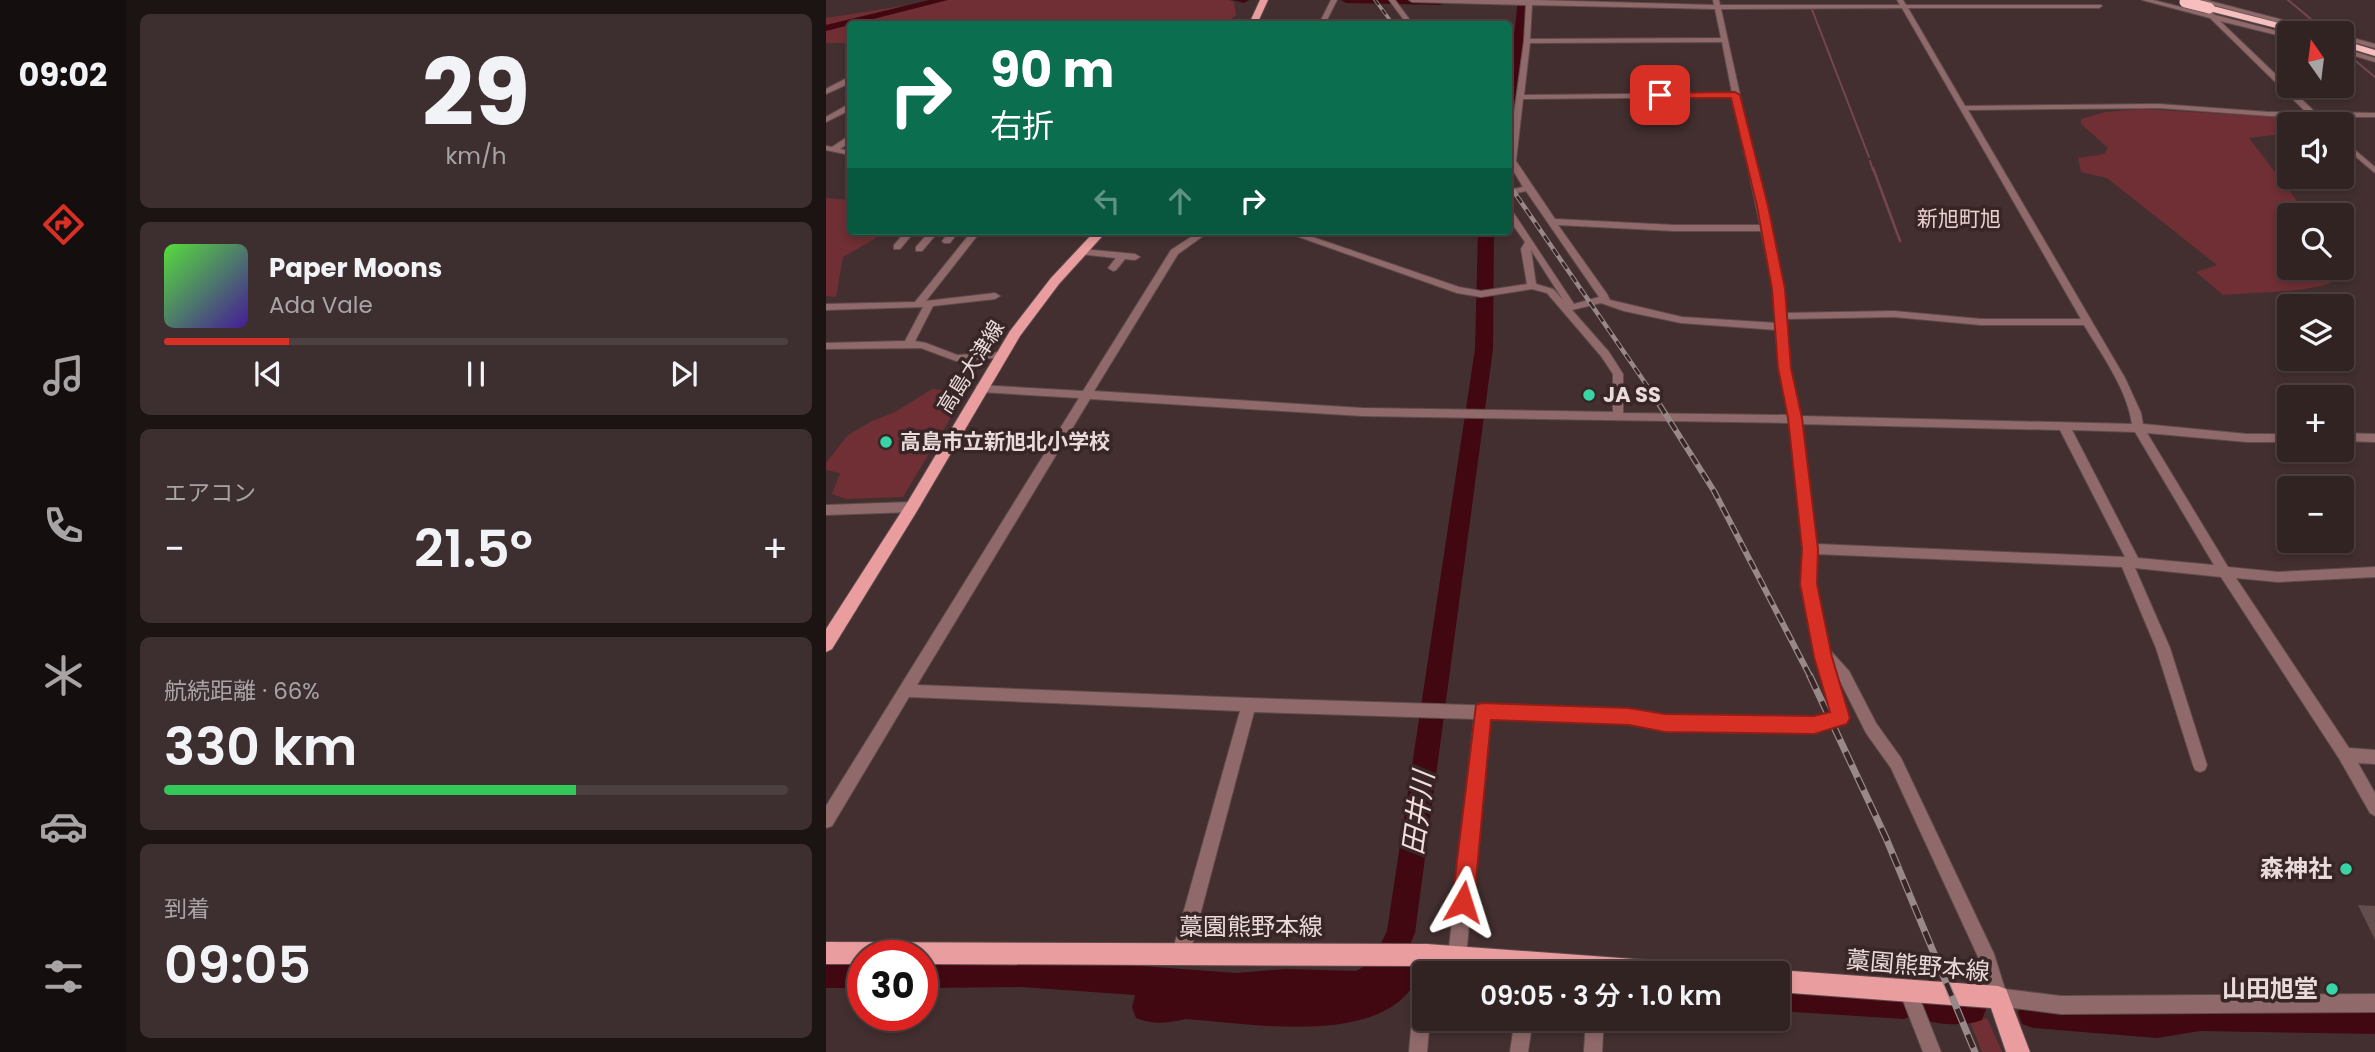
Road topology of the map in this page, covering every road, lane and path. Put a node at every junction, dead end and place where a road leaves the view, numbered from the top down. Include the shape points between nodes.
1 (1264, 0) edge
2 (1334, 0) edge
3 (1392, 0) edge
4 (1412, 0) edge
5 (1429, 0) edge
6 (2094, 0) edge
7 (2145, 0) edge
8 (1532, 1) edge
9 (2189, 1) edge
10 (1902, 3) edge
11 (1716, 4) edge
12 (2210, 12) junction
13 (1254, 21) edge
14 (1324, 21) edge
15 (1408, 21) edge
16 (2277, 21) edge
17 (2277, 27) edge
18 (2277, 32) edge
19 (1723, 40) junction
20 (2354, 40) edge
21 (1527, 41) junction
22 (2354, 46) edge
23 (2375, 46) edge
24 (2375, 52) edge
25 (2354, 54) edge
26 (2375, 60) edge
27 (847, 82) edge
28 (826, 92) edge
29 (1735, 95) junction
30 (1521, 97) junction
31 (1963, 108) junction
32 (847, 109) edge
33 (826, 111) edge
34 (2277, 112) edge
35 (2310, 112) edge
36 (836, 115) junction
37 (2354, 115) edge
38 (2375, 115) edge
39 (847, 117) edge
40 (826, 120) edge
41 (847, 140) edge
42 (1512, 143) edge
43 (829, 149) edge
44 (847, 152) edge
45 (2354, 152) edge
46 (1512, 161) edge
47 (2375, 171) edge
48 (1528, 188) junction
49 (1512, 192) edge
50 (1512, 217) edge
51 (1552, 222) junction
52 (1765, 228) junction
53 (908, 235) edge
54 (931, 235) edge
55 (952, 235) edge
56 (974, 235) edge
57 (1097, 235) edge
58 (1200, 235) edge
59 (1297, 235) edge
60 (947, 241) dead end
61 (1530, 242) junction
62 (897, 247) dead end
63 (919, 249) dead end
64 (1082, 252) junction
65 (1123, 256) junction
66 (1135, 257) dead end
67 (1113, 268) dead end
68 (1532, 286) junction
69 (995, 296) dead end
70 (1605, 299) junction
71 (924, 305) junction
72 (826, 307) edge
73 (1566, 309) junction
74 (1781, 321) junction
75 (2088, 322) junction
76 (908, 344) junction
77 (826, 346) edge
78 (1002, 355) junction
79 (981, 388) junction
80 (1089, 394) junction
81 (1618, 416) junction
82 (1795, 418) junction
83 (2064, 426) junction
84 (2138, 428) junction
85 (2354, 437) edge
86 (2277, 438) edge
87 (2375, 438) edge
88 (912, 507) junction
89 (826, 510) edge
90 (1810, 549) junction
91 (2130, 562) junction
92 (2224, 571) junction
93 (2375, 572) edge
94 (826, 644) edge
95 (1822, 652) junction
96 (906, 691) junction
97 (1249, 705) junction
98 (1482, 712) junction
99 (2345, 755) junction
100 (2375, 757) edge
101 (2200, 765) dead end
102 (2375, 808) edge
103 (826, 820) edge
104 (826, 953) edge
105 (1181, 953) junction
106 (1457, 957) junction
107 (1420, 961) edge
108 (1484, 961) edge
109 (1790, 982) edge
110 (1908, 990) junction
111 (1998, 997) junction
112 (2375, 1003) edge
113 (1420, 1031) edge
114 (1522, 1031) edge
115 (1594, 1031) edge
116 (1418, 1052) edge
117 (1519, 1052) edge
118 (1593, 1052) edge
119 (1931, 1052) edge
120 (2018, 1052) edge

1 - 13 main road
2 - 14 street
3 - 15 street
4 - 5 street
5 - 8 street
6 - 10 street via 2099,6
7 - 12 street
8 - 11 street
8 - 21 street
9 - 12 highway, bridge
9 - 16 street
10 - 11 street
10 - 31 street
11 - 19 street
12 - 17 highway
12 - 18 street
12 - 35 street
19 - 21 street
19 - 29 street
20 - 23 street
21 - 30 street
22 - 24 highway
25 - 26 street
27 - 28 street
29 - 30 street
29 - 52 street
30 - 42 street
31 - 34 street via 2159,106
31 - 75 street
32 - 36 street
33 - 36 street
36 - 39 street
36 - 40 street
37 - 38 street
41 - 43 street
43 - 44 street
45 - 47 street
46 - 48 street
48 - 49 street
48 - 51 street
50 - 61 street
51 - 52 street
51 - 70 street
52 - 74 street
53 - 62 street
54 - 63 street
55 - 60 street
56 - 71 street
57 - 64 main road, 高島大津線
58 - 80 street via 1174,252
59 - 68 street via 1433,283 1482,294
61 - 68 street via 1526,249
61 - 73 street via 1570,303
64 - 65 street
64 - 78 main road, 高島大津線 via 1055,281
65 - 66 street
65 - 67 street
68 - 73 street via 1550,291
69 - 71 street
70 - 73 street
70 - 74 street via 1621,309 1669,314 1681,320
71 - 72 street
71 - 76 street
73 - 81 street via 1618,374
74 - 75 street via 1894,314 1981,322
74 - 82 street
75 - 84 street via 2120,378
76 - 77 street
76 - 78 street via 956,358
78 - 79 main road, 高島大津線
79 - 80 street
79 - 88 main road, 高島大津線
80 - 81 street via 1362,412
80 - 96 street
81 - 82 street
82 - 83 street
82 - 90 street
83 - 84 street
83 - 91 street
84 - 86 street
84 - 92 street
85 - 87 street
88 - 89 street
88 - 94 main road, 高島大津線
90 - 91 street
90 - 95 street via 1808,584
91 - 92 street
91 - 101 street
92 - 93 street via 2278,577
92 - 99 street
95 - 98 street via 1840,718 1814,725 1665,723 1629,717
95 - 111 street via 1844,675 1871,728 1896,763 1988,960
96 - 97 street
96 - 103 street
97 - 98 street
97 - 105 street
98 - 106 street
99 - 100 street
99 - 102 street
104 - 105 main road, 藁園熊野本線
105 - 107 main road, 藁園熊野本線 via 1378,954
106 - 107 main road, 藁園熊野本線
106 - 108 main road, 藁園熊野本線
109 - 110 main road, 藁園熊野本線
110 - 111 main road, 藁園熊野本線
110 - 119 street
111 - 112 street via 2061,1005
111 - 120 main road, 藁園熊野本線
113 - 116 street
114 - 117 street
115 - 118 street

